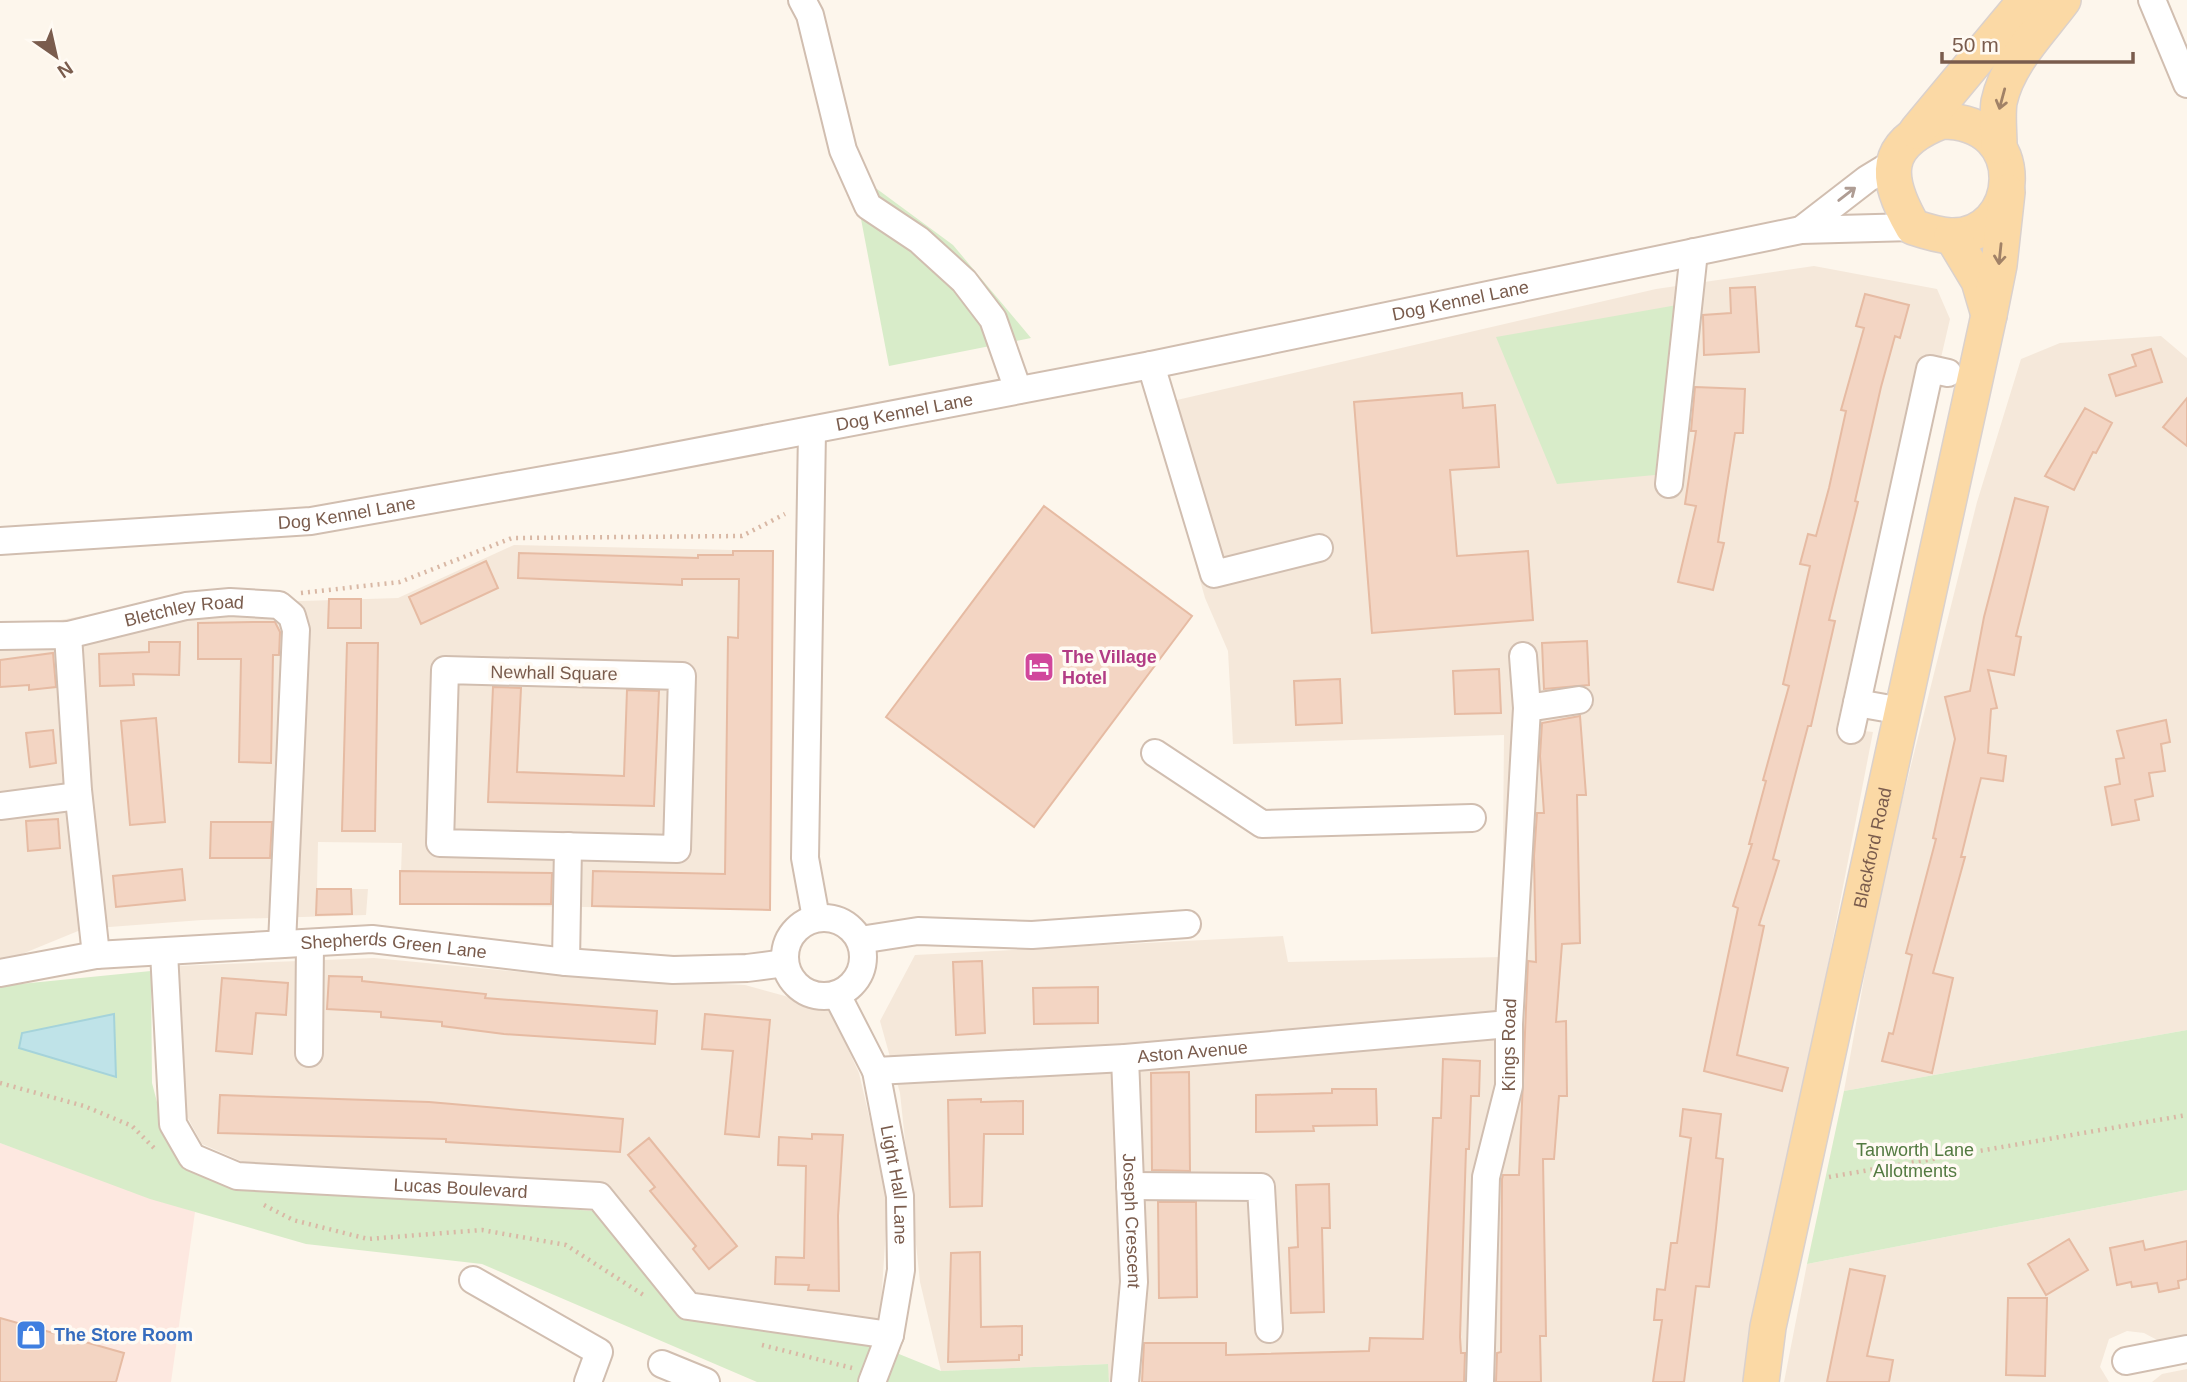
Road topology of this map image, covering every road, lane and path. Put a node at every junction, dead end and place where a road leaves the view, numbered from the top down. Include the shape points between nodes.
1 (802, 0) edge
2 (2026, 0) edge
3 (2063, 0) edge
4 (2149, 5) edge
5 (2187, 84) edge
6 (1917, 131) junction
7 (1999, 146) junction
8 (1895, 162) junction
9 (2007, 192) junction
10 (1913, 227) junction
11 (1801, 230) junction
12 (1952, 236) junction
13 (1694, 252) junction
14 (1989, 315) junction
15 (1151, 365) junction
16 (1948, 373) dead end
17 (1018, 390) junction
18 (811, 431) junction
19 (1669, 484) dead end
20 (810, 501) junction
21 (0, 541) edge
22 (1319, 548) dead end
23 (279, 605) junction
24 (68, 635) junction
25 (0, 636) edge
26 (1523, 656) dead end
27 (1579, 700) dead end
28 (1857, 703) junction
29 (1527, 708) junction
30 (1902, 711) junction
31 (1852, 730) dead end
32 (1155, 753) dead end
33 (78, 796) junction
34 (0, 806) edge
35 (1472, 818) dead end
36 (568, 846) junction
37 (816, 918) junction
38 (1186, 924) dead end
39 (860, 940) junction
40 (310, 943) junction
41 (282, 944) junction
42 (164, 952) junction
43 (96, 955) junction
44 (566, 962) junction
45 (785, 962) junction
46 (0, 974) edge
47 (837, 995) junction
48 (1509, 1024) junction
49 (309, 1053) dead end
50 (1125, 1058) junction
51 (876, 1071) junction
52 (0, 1083) edge
53 (2187, 1115) edge
54 (159, 1152) dead end
55 (1800, 1182) junction
56 (1130, 1186) junction
57 (254, 1203) dead end
58 (473, 1280) dead end
59 (657, 1304) dead end
60 (1269, 1329) dead end
61 (890, 1335) junction
62 (757, 1343) dead end
63 (2187, 1349) edge
64 (2126, 1361) dead end
65 (662, 1364) dead end
66 (874, 1378) edge
67 (588, 1382) edge
68 (706, 1382) edge
69 (1125, 1382) edge
70 (1480, 1382) edge
71 (1760, 1382) edge

1 - 17 street via 810,15 843,150 869,206 919,240 964,281 993,319
2 - 6 main road
3 -> 7 main road via 2021,54 2008,80 1999,102
4 - 5 street
6 - 7 main road via 1942,121 1958,121 1974,125
6 - 8 main road
7 - 9 main road via 2008,174
8 - 10 main road via 1896,197
11 -> 8 street, Dog Kennel Lane
9 - 12 main road via 1983,227
9 -> 14 main road, Blackford Road
10 - 11 street, Dog Kennel Lane
10 - 12 main road
11 - 13 street, Dog Kennel Lane
12 - 14 main road, Blackford Road via 1979,281
13 - 15 street, Dog Kennel Lane
13 - 19 street
14 - 30 main road, Blackford Road
15 - 17 street, Dog Kennel Lane
15 - 22 street via 1214,574
16 - 28 street via 1930,369
17 - 18 street, Dog Kennel Lane
18 - 20 street
18 - 21 street, Dog Kennel Lane via 311,521
20 - 23 path via 743,536 512,538 400,582 307,590
20 - 37 street via 805,859
23 - 24 street, Bletchley Road via 230,602 186,606
23 - 41 street via 292,616 296,630
24 - 25 street, Bletchley Road
24 - 33 street
26 - 29 street, Kings Road
27 - 29 street
28 - 30 street
28 - 31 street
29 - 48 street, Kings Road
30 - 55 main road, Blackford Road
32 - 35 street via 1262,824
33 - 34 street
33 - 43 street
36 - 36 street, Newhall Square via 440,843 445,670 682,676 677,849
36 - 44 street
37 - 39 street via 842,921
37 - 45 street via 805,922 789,939
38 - 39 street via 1032,935 918,931
39 - 47 street via 863,964 859,975
40 - 41 street, Shepherds Green Lane
40 - 44 street, Shepherds Green Lane via 372,939
40 - 49 street
41 - 42 street, Shepherds Green Lane
42 - 43 street, Shepherds Green Lane
42 - 61 street, Lucas Boulevard via 173,1124 192,1157 237,1177 599,1196 688,1306
43 - 46 street, Shepherds Green Lane
44 - 45 street, Shepherds Green Lane via 673,970
45 - 47 street via 796,984 806,992
47 - 51 street, Light Hall Lane
48 - 50 street, Aston Avenue
48 - 70 street, Kings Road via 1509,1086 1486,1177
50 - 51 street, Aston Avenue
50 - 56 street, Joseph Crescent
51 - 61 street, Light Hall Lane via 901,1196 901,1270
52 - 54 path via 85,1106 132,1126
53 - 55 path
55 - 71 main road, Blackford Road
56 - 60 street via 1261,1187
56 - 69 street, Joseph Crescent via 1134,1282
57 - 59 path via 293,1220 368,1239 482,1230 566,1245
58 - 67 street via 599,1352
61 - 66 street, Light Hall Lane
62 - 66 path
63 - 64 street
65 - 68 street

